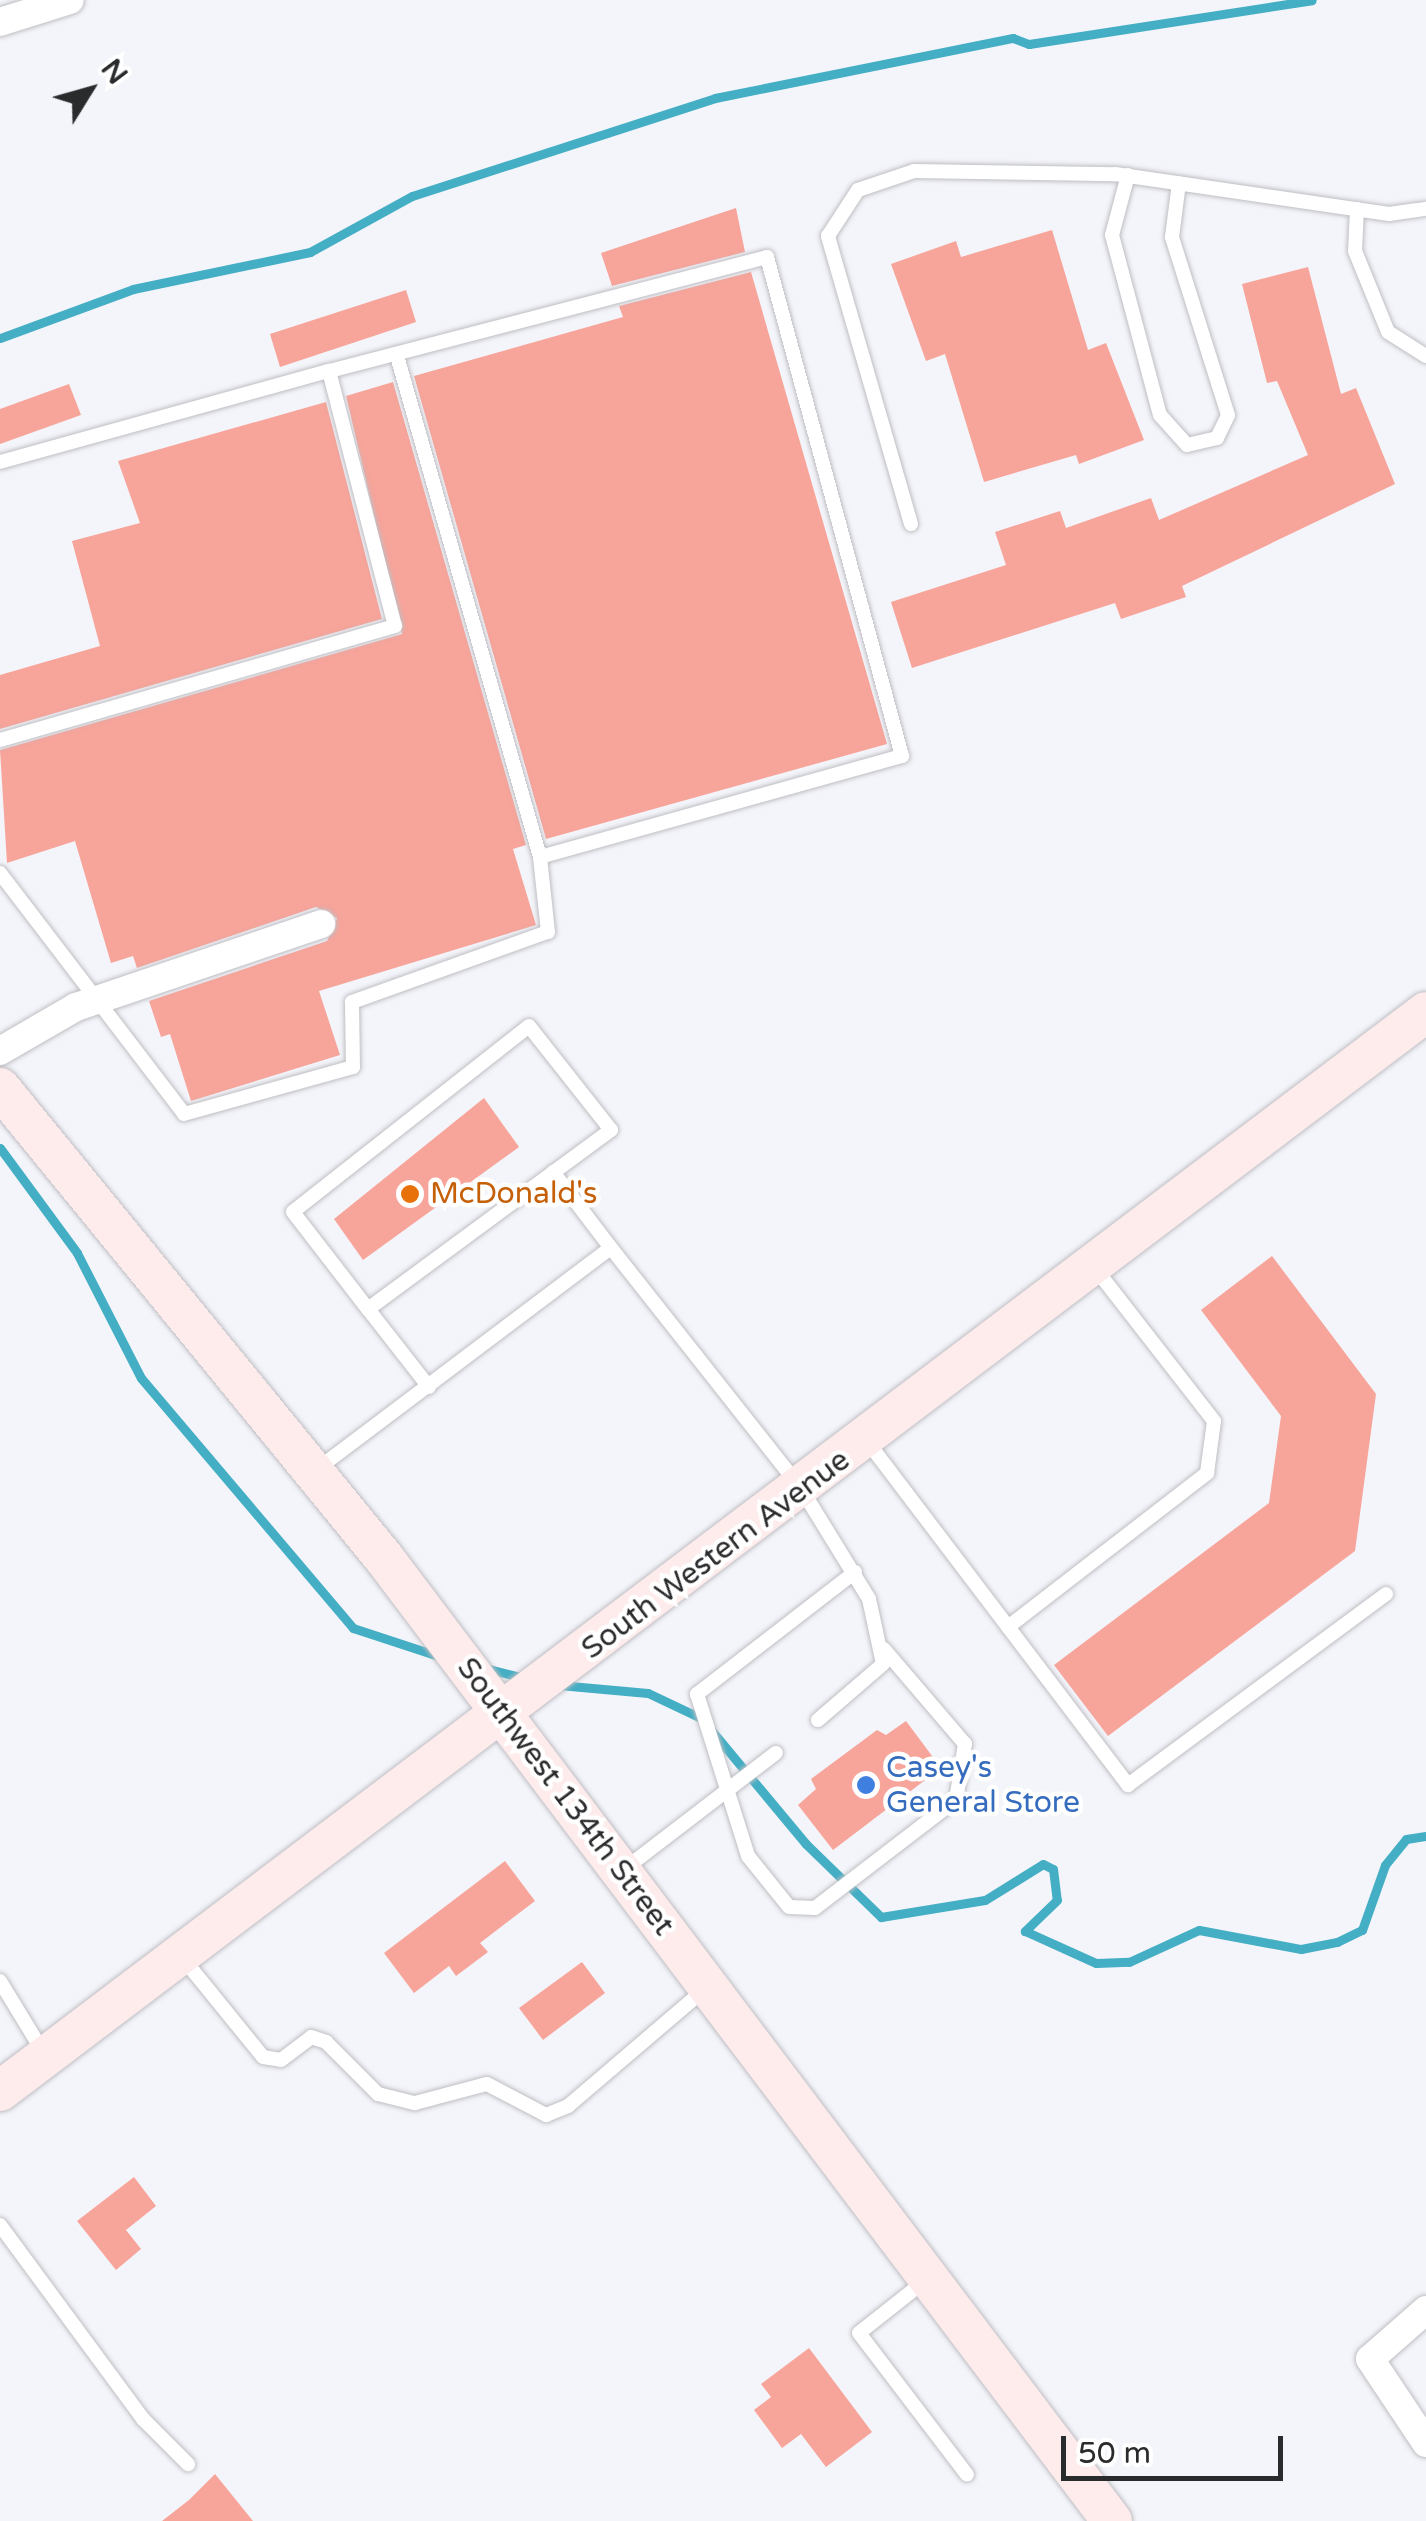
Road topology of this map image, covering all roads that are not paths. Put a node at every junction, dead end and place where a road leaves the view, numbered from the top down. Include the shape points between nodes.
1 (70, 0) edge
2 (0, 22) edge
3 (1128, 176) junction
4 (1179, 182) junction
5 (1357, 209) junction
6 (1426, 209) edge
7 (397, 356) junction
8 (1426, 356) edge
9 (329, 371) junction
10 (0, 462) edge
11 (911, 524) dead end
12 (0, 740) edge
13 (540, 856) junction
14 (0, 873) edge
15 (321, 924) dead end
16 (96, 1000) junction
17 (1426, 1012) edge
18 (0, 1051) edge
19 (0, 1088) edge
20 (553, 1172) junction
21 (612, 1248) junction
22 (1093, 1266) junction
23 (368, 1309) junction
24 (428, 1387) junction
25 (866, 1440) junction
26 (315, 1470) junction
27 (802, 1490) junction
28 (855, 1572) junction
29 (1386, 1594) dead end
30 (1008, 1627) junction
31 (884, 1650) junction
32 (505, 1716) junction
33 (818, 1720) dead end
34 (776, 1753) dead end
35 (723, 1794) junction
36 (621, 1871) junction
37 (181, 1956) junction
38 (0, 1981) edge
39 (707, 1986) junction
40 (46, 2056) junction
41 (0, 2091) edge
42 (0, 2225) edge
43 (926, 2280) junction
44 (1426, 2310) edge
45 (1426, 2443) edge
46 (188, 2464) dead end
47 (967, 2475) dead end
48 (1112, 2521) edge

1 - 2 street
3 - 4 lane
3 - 4 lane via 1112,236 1160,415 1187,445 1218,438 1228,416 1172,237
3 - 11 lane via 914,172 858,190 828,236
4 - 5 lane
5 - 6 lane
5 - 8 lane via 1356,251 1388,332
7 - 9 lane
7 - 13 lane
7 - 13 lane via 767,257 902,756
9 - 10 lane
9 - 12 lane via 396,626
13 - 16 lane via 548,932 352,1002 353,1067 184,1114
14 - 16 lane
15 - 16 street
16 - 18 street
17 - 22 main road, South Western Avenue
19 - 26 main road, Southwest 134th Street
20 - 21 lane
20 - 23 lane
20 - 23 lane via 611,1130 529,1026 293,1212
21 - 24 lane
21 - 27 lane
22 - 25 main road, South Western Avenue
22 - 30 lane via 1214,1421 1208,1473
23 - 24 lane
24 - 26 lane
25 - 27 main road, South Western Avenue
25 - 30 lane
26 - 32 main road, Southwest 134th Street
27 - 28 lane
27 - 32 main road, South Western Avenue
28 - 31 lane
28 - 35 lane via 698,1694
29 - 30 lane via 1128,1785
31 - 33 lane via 878,1673
31 - 35 lane via 965,1744 956,1800 815,1908 790,1907 758,1869
32 - 36 main road, Southwest 134th Street
32 - 37 main road, South Western Avenue
34 - 35 lane
35 - 36 lane
36 - 39 main road, Southwest 134th Street
37 - 39 lane via 262,2058 281,2060 311,2037 326,2042 378,2094 415,2103 487,2084 546,2115 568,2106
37 - 40 main road, South Western Avenue
38 - 40 lane
39 - 43 main road, Southwest 134th Street
40 - 41 main road, South Western Avenue
42 - 46 lane via 144,2420
43 - 47 lane via 859,2334
43 - 48 main road, Southwest 134th Street
44 - 45 street via 1370,2359

